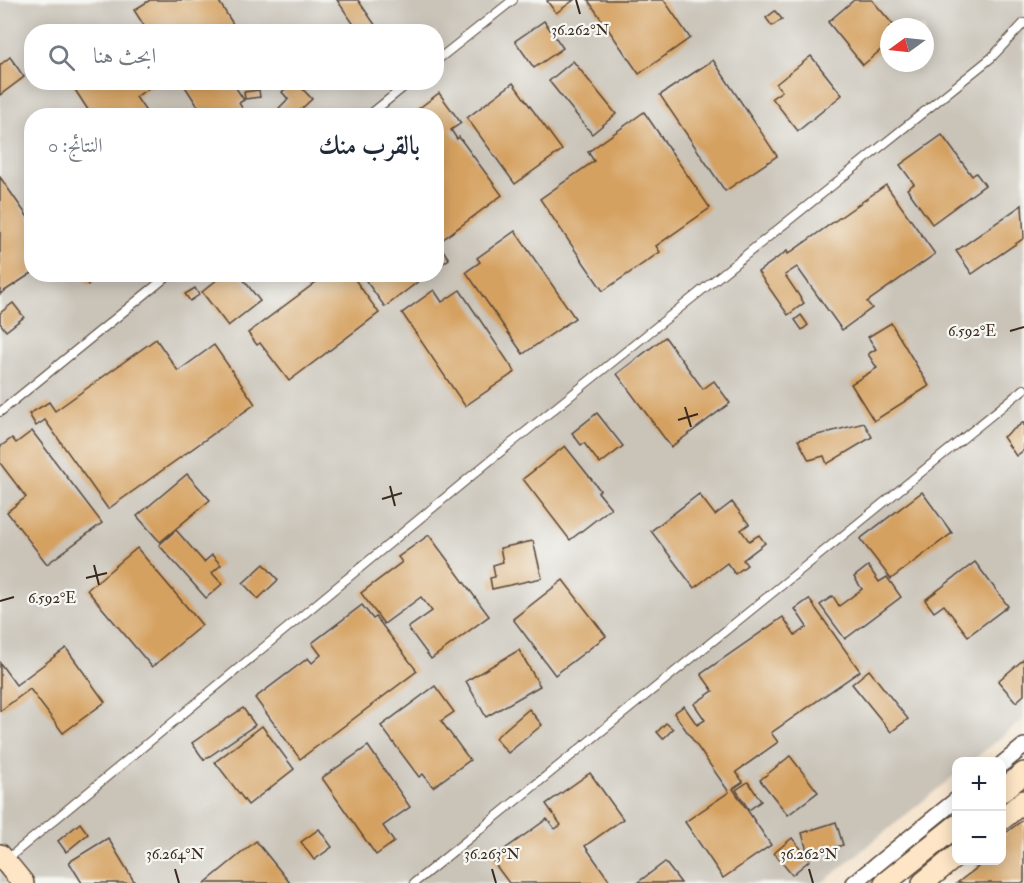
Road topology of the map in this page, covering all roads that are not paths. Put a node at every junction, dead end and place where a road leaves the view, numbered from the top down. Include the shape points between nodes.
1 (513, 0) edge
2 (1024, 23) edge
3 (444, 55) edge
4 (400, 90) edge
5 (378, 108) edge
6 (160, 282) edge
7 (1024, 389) edge
8 (0, 412) edge
9 (1024, 746) edge
10 (1006, 761) edge
11 (1024, 773) edge
12 (1006, 788) edge
13 (1024, 801) edge
14 (952, 804) edge
15 (1006, 816) edge
16 (952, 830) edge
17 (3, 858) edge
18 (952, 860) edge
19 (23, 883) edge
20 (414, 883) edge
21 (854, 883) edge
22 (885, 883) edge
23 (923, 883) edge

1 - 3 lane
2 - 17 lane via 991,58
4 - 5 lane
6 - 8 lane
7 - 20 lane
9 - 10 street
11 - 12 main road
13 - 15 main road
14 - 21 street
16 - 22 main road
17 - 19 main road
18 - 23 main road

